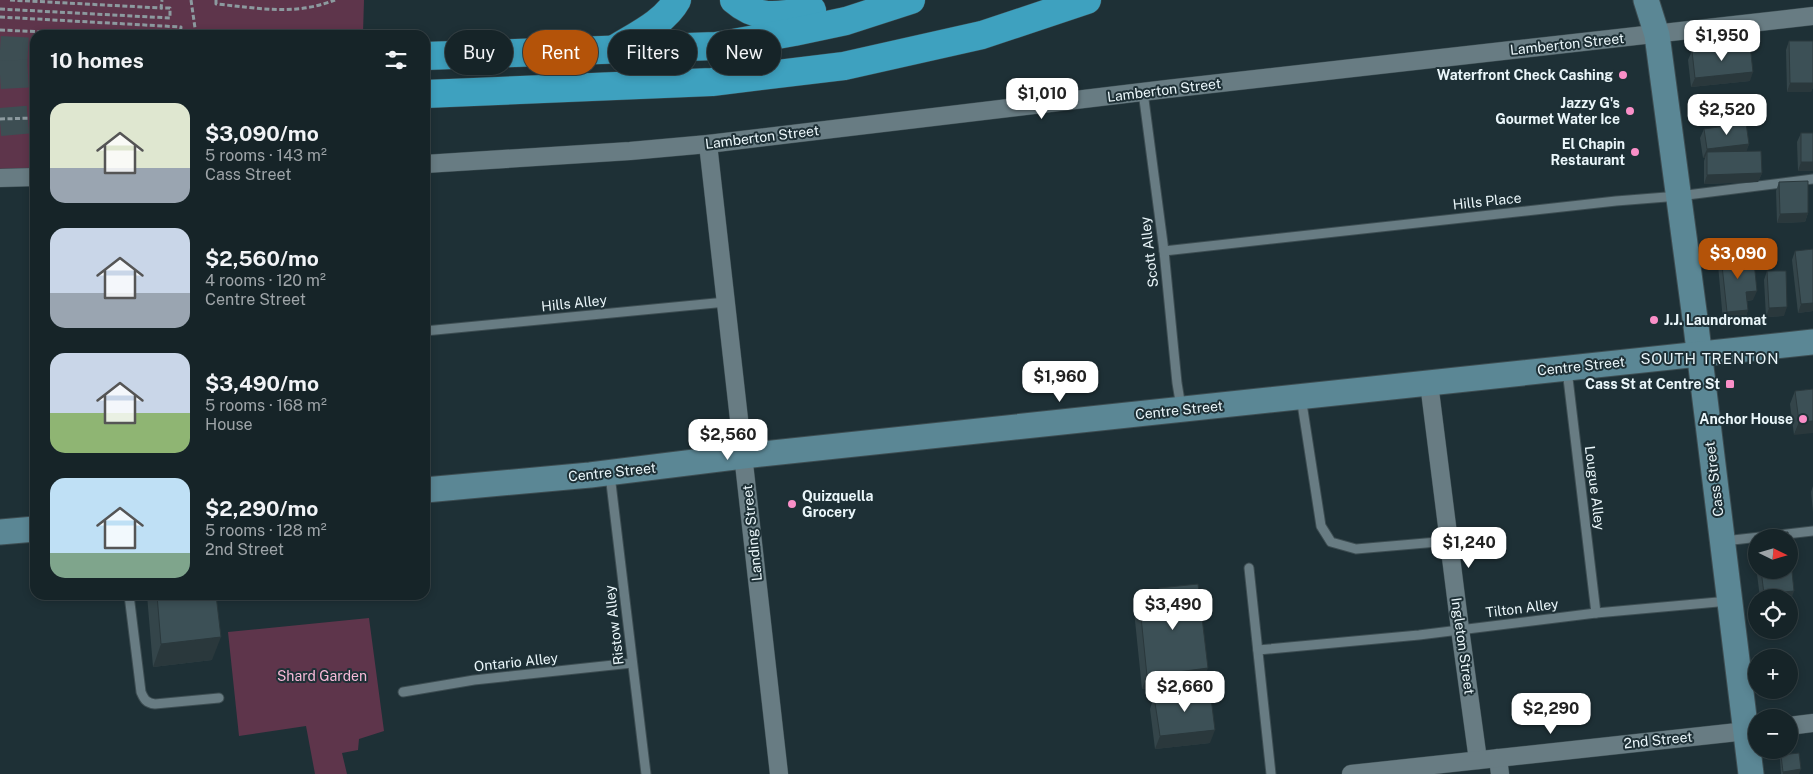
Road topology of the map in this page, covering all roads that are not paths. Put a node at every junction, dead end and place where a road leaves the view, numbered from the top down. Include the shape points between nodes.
1 (677, 0) edge
2 (734, 0) edge
3 (852, 0) edge
4 (911, 0) edge
5 (1087, 0) edge
6 (1646, 0) edge
7 (1665, 0) edge
8 (1813, 16) edge
9 (644, 30) edge
10 (1657, 35) junction
11 (697, 47) edge
12 (608, 49) edge
13 (430, 56) edge
14 (1143, 92) junction
15 (430, 94) edge
16 (708, 144) junction
17 (430, 164) edge
18 (30, 177) edge
19 (0, 178) edge
20 (1813, 179) edge
21 (1679, 196) junction
22 (1164, 251) junction
23 (726, 302) junction
24 (430, 331) edge
25 (1813, 342) edge
26 (1700, 353) junction
27 (1567, 367) junction
28 (1429, 383) junction
29 (1301, 397) junction
30 (1182, 409) junction
31 (743, 456) junction
32 (609, 472) junction
33 (430, 490) edge
34 (30, 529) edge
35 (0, 532) edge
36 (1813, 532) edge
37 (1449, 541) junction
38 (1722, 541) junction
39 (1249, 568) dead end
40 (130, 600) edge
41 (1730, 601) junction
42 (1596, 613) junction
43 (1460, 629) junction
44 (1258, 650) junction
45 (632, 663) junction
46 (403, 692) dead end
47 (219, 698) dead end
48 (1748, 712) edge
49 (1813, 723) edge
50 (1798, 725) edge
51 (1748, 730) edge
52 (1751, 759) edge
53 (1478, 760) junction
54 (1499, 766) edge
55 (646, 774) edge
56 (779, 774) edge
57 (1271, 774) edge
58 (1351, 774) edge
59 (1751, 774) edge

1 - 9 highway via 672,9
2 - 3 highway via 752,13 776,16
4 - 11 highway via 794,32
5 - 15 highway via 982,35 835,68 712,82
6 - 10 street, Cass Street
7 - 10 street, Cass Street
8 - 10 street, Lamberton Street
10 - 14 street, Lamberton Street
10 - 21 street, Cass Street
12 - 13 highway
14 - 16 street, Lamberton Street
14 - 22 lane, Scott Alley
16 - 17 street, Lamberton Street
16 - 23 street, Landing Street
18 - 19 street
20 - 21 lane, Hills Place
21 - 22 lane, Hills Place
21 - 26 street, Cass Street
22 - 30 lane, Scott Alley
23 - 24 lane, Hills Alley
23 - 31 street, Landing Street
25 - 26 street, Centre Street
26 - 27 street, Centre Street
26 - 38 street, Cass Street
27 - 28 street, Centre Street
27 - 42 lane, Lougue Alley
28 - 29 street, Centre Street
28 - 37 street, Ingleton Street
29 - 30 street, Centre Street
29 - 37 lane via 1321,526 1331,542 1356,548
30 - 31 street, Centre Street
31 - 32 street, Centre Street
31 - 56 street, Landing Street
32 - 33 street, Centre Street
32 - 45 lane, Ristow Alley
34 - 35 street
36 - 38 lane
37 - 43 street, Ingleton Street
38 - 41 street, Cass Street
39 - 44 lane
40 - 47 lane via 144,700 154,704
41 - 42 lane, Tilton Alley
41 - 48 street, Cass Street
42 - 43 lane, Tilton Alley
43 - 44 lane, Tilton Alley
43 - 53 street, Ingleton Street
44 - 57 lane
45 - 46 lane, Ontario Alley via 474,680
45 - 55 lane, Ristow Alley
49 - 50 street
51 - 54 street, 2nd Street
52 - 59 street, Cass Street
53 - 54 street, 2nd Street
53 - 58 street, 2nd Street

